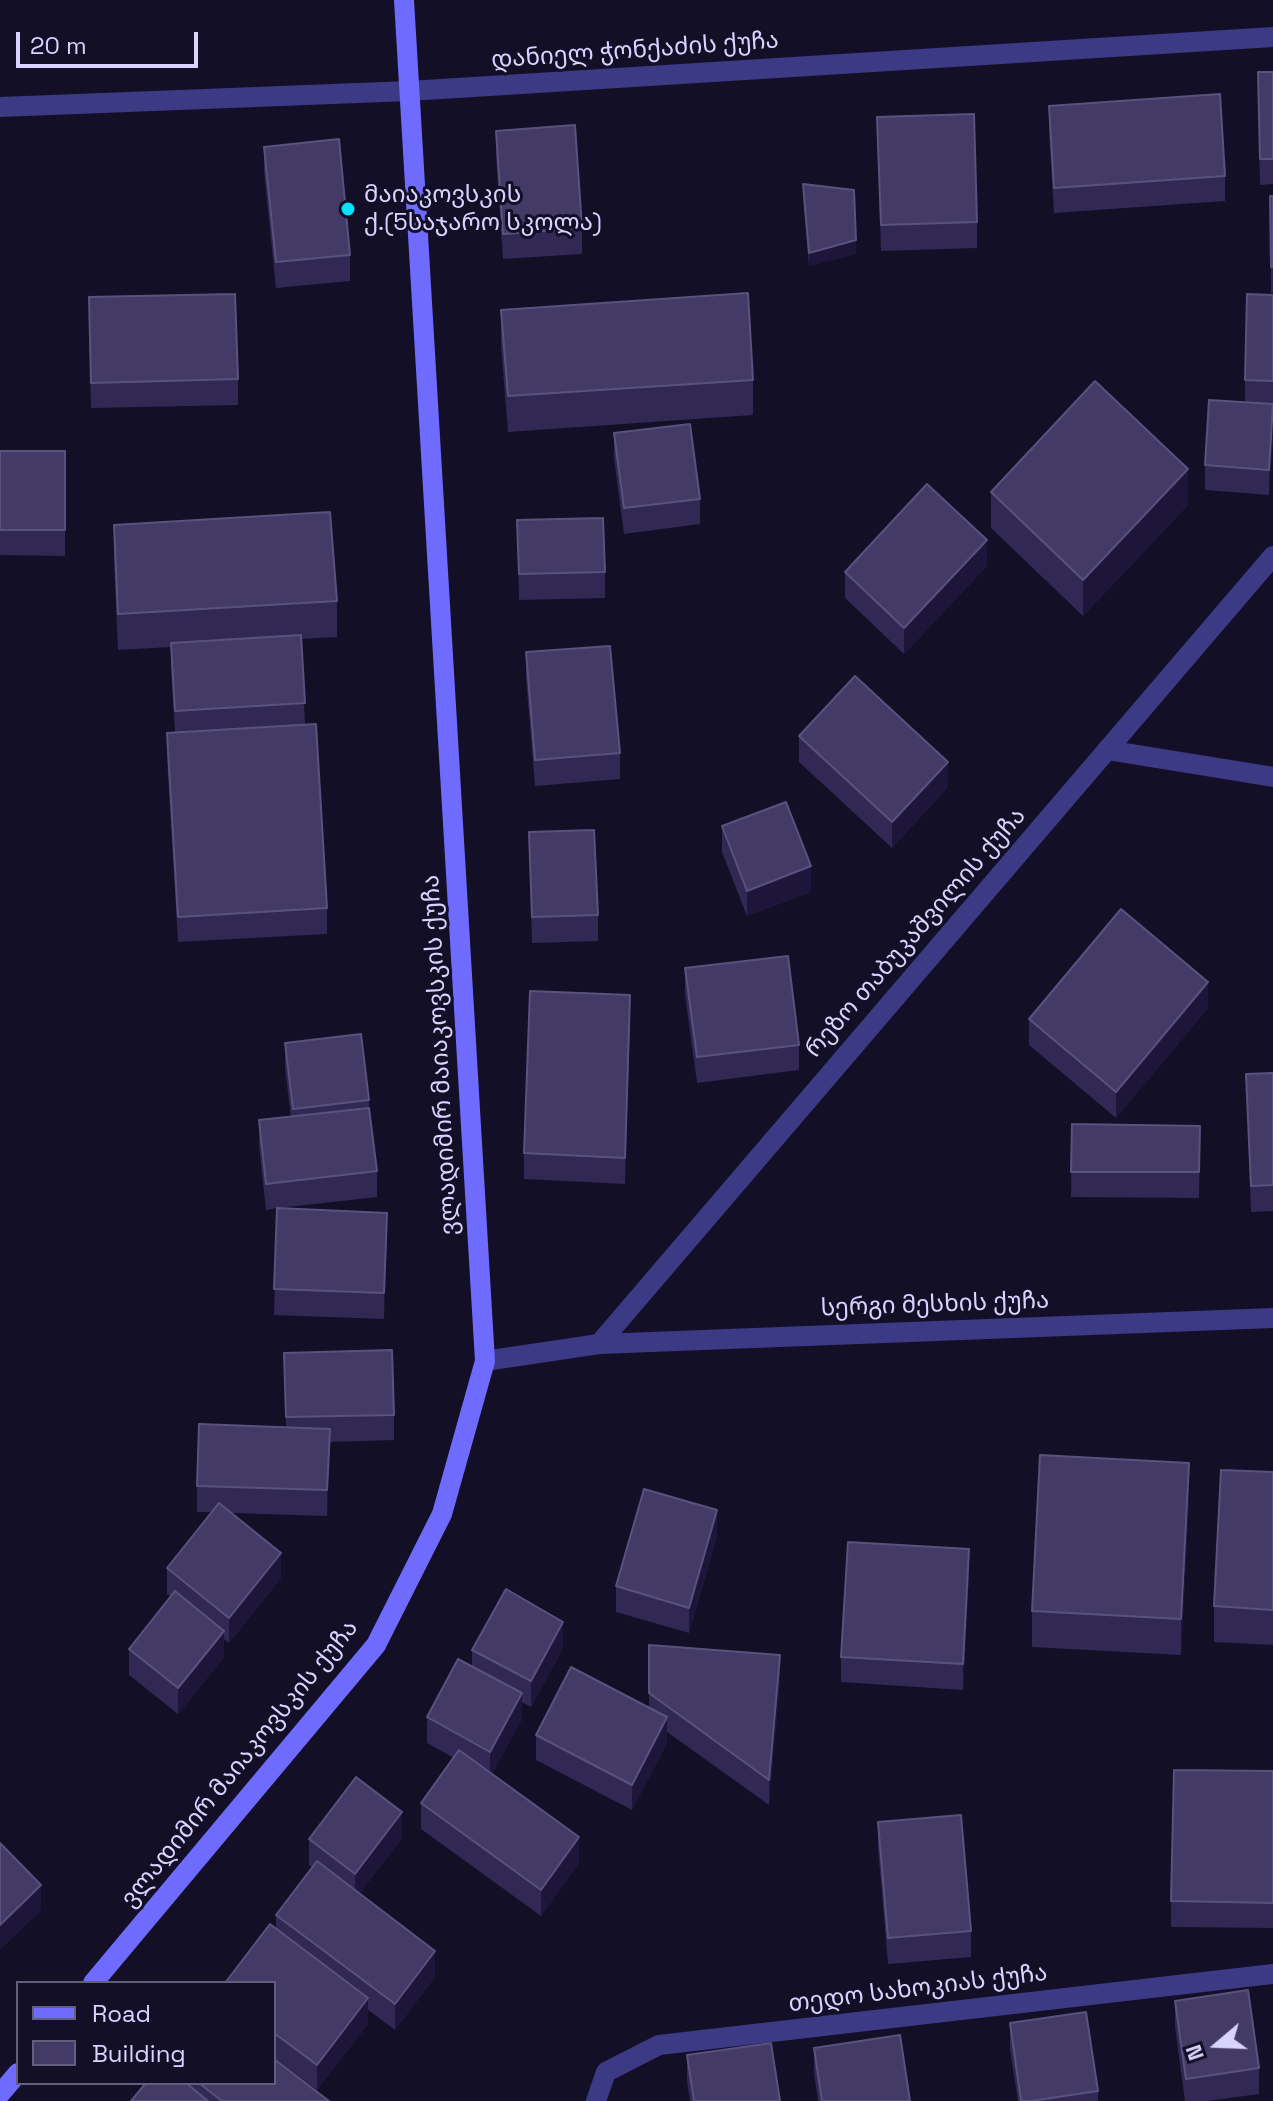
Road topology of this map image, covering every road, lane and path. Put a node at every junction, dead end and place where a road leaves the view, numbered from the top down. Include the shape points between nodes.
1 (404, 0) edge
2 (1273, 37) edge
3 (409, 91) junction
4 (0, 107) edge
5 (1273, 556) edge
6 (1107, 750) junction
7 (1273, 777) edge
8 (1273, 1318) edge
9 (599, 1344) junction
10 (485, 1361) junction
11 (1273, 1974) edge
12 (95, 1981) edge
13 (16, 2075) edge
14 (0, 2094) edge
15 (596, 2101) edge

1 - 3 main road, ვლადიმირ მაიაკოვსკის ქუჩა
2 - 3 street, დანიელ ჭონქაძის ქუჩა
3 - 4 street, დანიელ ჭონქაძის ქუჩა
3 - 10 main road, ვლადიმირ მაიაკოვსკის ქუჩა
5 - 6 street, რეზო თაბუკაშვილის ქუჩა
6 - 7 street
6 - 9 street, რეზო თაბუკაშვილის ქუჩა
8 - 9 street, სერგი მესხის ქუჩა
9 - 10 street, სერგი მესხის ქუჩა
10 - 12 main road, ვლადიმირ მაიაკოვსკის ქუჩა via 442,1514 376,1645
11 - 15 street, თედო სახოკიას ქუჩა via 659,2045 606,2072
13 - 14 main road

